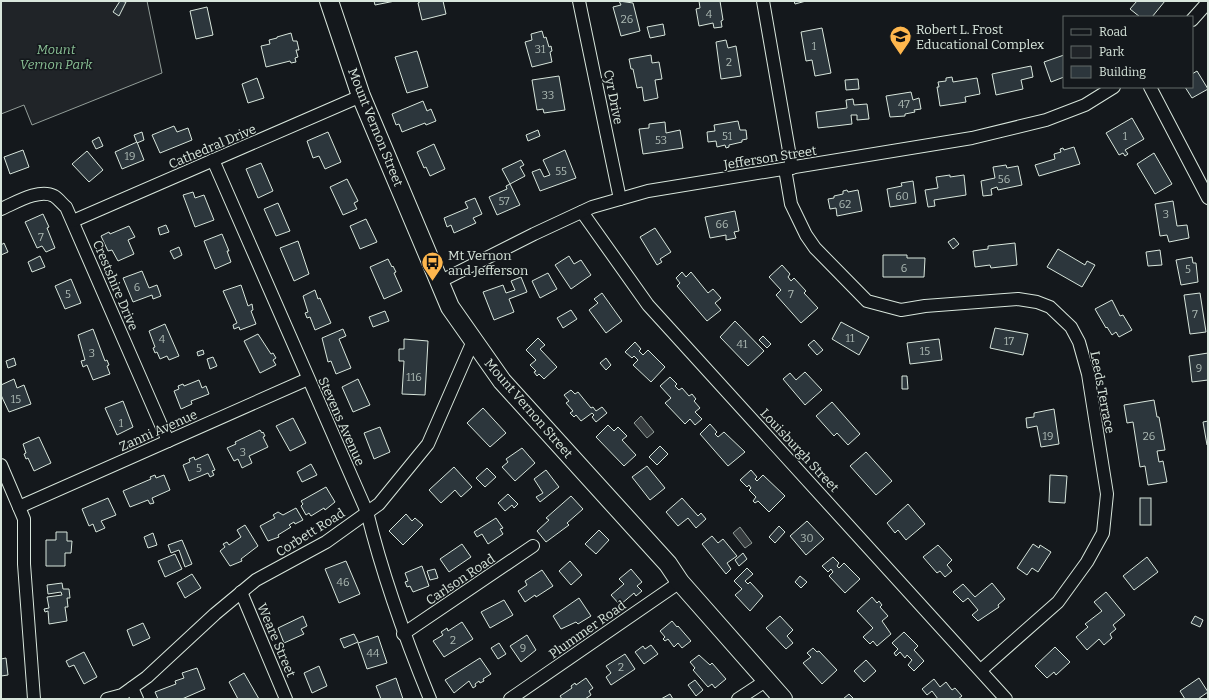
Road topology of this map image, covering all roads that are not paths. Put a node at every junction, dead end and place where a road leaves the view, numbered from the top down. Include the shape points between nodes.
1 (329, 1) edge
2 (579, 1) edge
3 (763, 1) edge
4 (1208, 2) edge
5 (1193, 19) edge
6 (1112, 88) edge
7 (1151, 88) edge
8 (362, 96) junction
9 (213, 160) junction
10 (788, 168) junction
11 (1207, 195) edge
12 (620, 200) junction
13 (1, 209) edge
14 (582, 212) junction
15 (73, 221) junction
16 (439, 282) junction
17 (473, 341) junction
18 (308, 379) junction
19 (168, 441) junction
20 (1, 465) edge
21 (19, 507) junction
22 (367, 512) junction
23 (533, 546) dead end
24 (680, 582) junction
25 (242, 592) junction
26 (404, 634) junction
27 (981, 670) junction
28 (767, 680) junction
29 (132, 688) junction
30 (34, 699) edge
31 (107, 699) edge
32 (137, 699) edge
33 (286, 699) edge
34 (430, 699) edge
35 (510, 699) edge
36 (738, 699) edge
37 (783, 699) edge
38 (1006, 699) edge

1 - 8 main road, Mount Vernon Street
2 - 12 street, Cyr Drive
3 - 10 street
4 - 5 street
6 - 10 street, Jefferson Street via 1085,105 1046,120 972,138
7 - 11 street
8 - 9 street, Cathedral Drive
8 - 16 main road, Mount Vernon Street
9 - 15 street, Cathedral Drive
9 - 18 street, Stevens Avenue
10 - 12 street, Jefferson Street via 648,191
10 - 27 street, Leeds Terrace via 791,204 806,235 815,248 867,301 901,310 1018,299 1038,302 1050,307 1071,327 1079,342 1088,374 1107,494 1103,533 1087,562 1058,602
12 - 14 street, Jefferson Street
13 - 15 street, Crestshire Drive via 40,194 48,194 66,207
14 - 16 street, Jefferson Street
14 - 27 street, Louisburgh Street via 648,305
15 - 19 street, Crestshire Drive
16 - 17 main road, Mount Vernon Street via 450,307
17 - 22 street, Corbett Road via 428,444 379,504
17 - 24 main road, Mount Vernon Street via 502,381 668,564
18 - 19 street, Zanni Avenue
18 - 22 street, Stevens Avenue
19 - 21 street, Zanni Avenue
20 - 21 street
21 - 30 street via 24,519 24,564
22 - 25 street, Corbett Road via 326,542 256,580
22 - 26 street, Stevens Avenue via 379,562
23 - 26 street, Carlson Road
24 - 28 main road, Mount Vernon Street
24 - 35 street, Plummer Road
25 - 29 street, Corbett Road
25 - 33 street, Weare Street
26 - 34 street, Stevens Avenue
27 - 38 street, Louisburgh Street
28 - 36 street
28 - 37 main road, Mount Vernon Street
29 - 31 street, Corbett Road via 122,695
29 - 32 street

